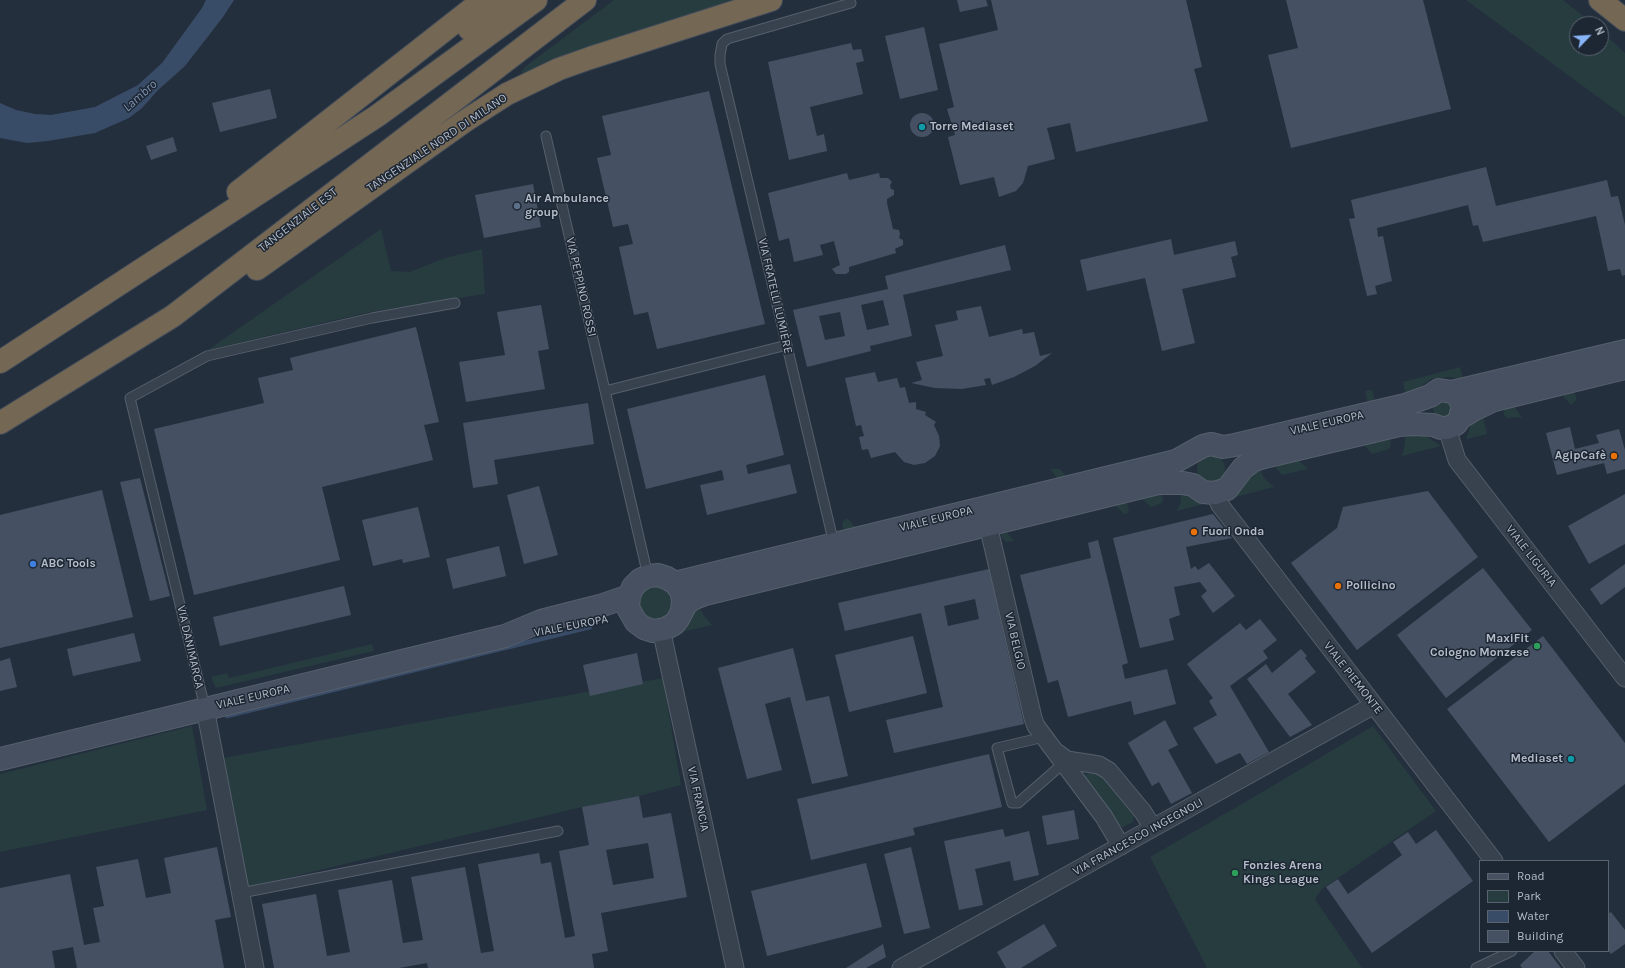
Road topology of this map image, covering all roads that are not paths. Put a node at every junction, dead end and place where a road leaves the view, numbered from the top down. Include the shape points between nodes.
1 (483, 0) edge
2 (509, 0) edge
3 (536, 0) edge
4 (585, 0) edge
5 (770, 0) edge
6 (1600, 0) edge
7 (851, 3) dead end
8 (1625, 20) edge
9 (546, 136) dead end
10 (188, 231) junction
11 (116, 288) junction
12 (455, 303) dead end
13 (172, 316) junction
14 (787, 345) junction
15 (1625, 351) edge
16 (0, 362) edge
17 (1625, 368) edge
18 (605, 391) junction
19 (1452, 392) junction
20 (1430, 396) junction
21 (0, 423) edge
22 (1447, 424) junction
23 (1223, 447) junction
24 (1196, 450) junction
25 (1235, 478) junction
26 (1193, 486) junction
27 (1215, 493) junction
28 (988, 525) junction
29 (834, 544) junction
30 (648, 576) junction
31 (675, 583) junction
32 (629, 596) junction
33 (682, 610) junction
34 (636, 622) junction
35 (661, 629) junction
36 (505, 636) junction
37 (1625, 678) edge
38 (1374, 704) junction
39 (205, 708) junction
40 (1040, 731) junction
41 (1062, 758) junction
42 (0, 759) edge
43 (1153, 828) junction
44 (558, 831) dead end
45 (1120, 846) junction
46 (1493, 860) edge
47 (241, 893) junction
48 (1510, 952) edge
49 (1564, 952) edge
50 (255, 968) edge
51 (735, 968) edge
52 (901, 968) edge
53 (1476, 968) edge
54 (1576, 968) edge

1 - 10 highway
2 - 10 highway
3 - 11 highway via 377,116
4 - 13 highway, TANGENZIALE EST
5 - 13 highway, TANGENZIALE NORD DI MILANO via 590,58 507,94 260,267
6 - 8 highway
7 - 14 lane, VIA FRATELLI LUMIÈRE via 727,39 721,47 720,64
9 - 18 lane, VIA PEPPINO ROSSI
10 - 11 highway
11 - 16 highway
12 - 39 lane, VIA DANIMARCA via 372,318 208,356 130,398
13 - 21 highway, TANGENZIALE EST
14 - 18 lane
14 - 29 lane, VIA FRATELLI LUMIÈRE
15 - 19 street, VIALE EUROPA
17 - 22 street via 1494,400
18 - 30 lane, VIA PEPPINO ROSSI
19 - 20 street, VIALE EUROPA via 1439,390
19 - 22 street via 1463,406
20 - 22 street via 1425,411 1429,420
20 - 23 street, VIALE EUROPA via 1415,402
22 - 25 street, VIALE EUROPA via 1399,425 1264,457 1254,460
22 - 37 street, VIALE LIGURIA via 1457,460
23 - 24 street, VIALE EUROPA via 1211,444
23 - 25 street via 1231,453 1236,464
24 - 26 street via 1189,460 1187,472
24 - 29 street, VIALE EUROPA via 1176,461
25 - 27 street, VIALE EUROPA via 1227,489
26 - 27 street, VIALE EUROPA via 1203,492
26 - 28 street, VIALE EUROPA via 1171,482 1158,483
27 - 38 street, VIALE PIEMONTE via 1220,505
28 - 33 street, VIALE EUROPA via 705,594 692,599
28 - 40 street, VIA BELGIO via 1033,718
29 - 31 street, VIALE EUROPA
30 - 31 street via 658,575
30 - 32 street via 636,584
31 - 33 street via 682,595
32 - 34 street via 628,608
32 - 36 street, VIALE EUROPA via 542,621
33 - 35 street, VIALE EUROPA via 674,624
34 - 35 street, VIALE EUROPA via 644,628
34 - 36 street, VIALE EUROPA via 626,618 603,619 544,632
35 - 51 street, VIA FRANCIA
36 - 39 street, VIALE EUROPA
38 - 43 street, VIA FRANCESCO INGEGNOLI
38 - 46 street, VIALE PIEMONTE
39 - 42 street, VIALE EUROPA
39 - 47 street, VIA DANIMARCA
40 - 41 street, VIA BELGIO
40 - 41 lane via 997,748 1012,803 1018,803
41 - 43 street via 1099,764 1109,771
41 - 45 street, VIA BELGIO via 1104,817
43 - 45 street, VIA FRANCESCO INGEGNOLI
44 - 47 lane
45 - 52 street, VIA FRANCESCO INGEGNOLI
47 - 50 street, VIA DANIMARCA
48 - 53 lane
49 - 54 street

